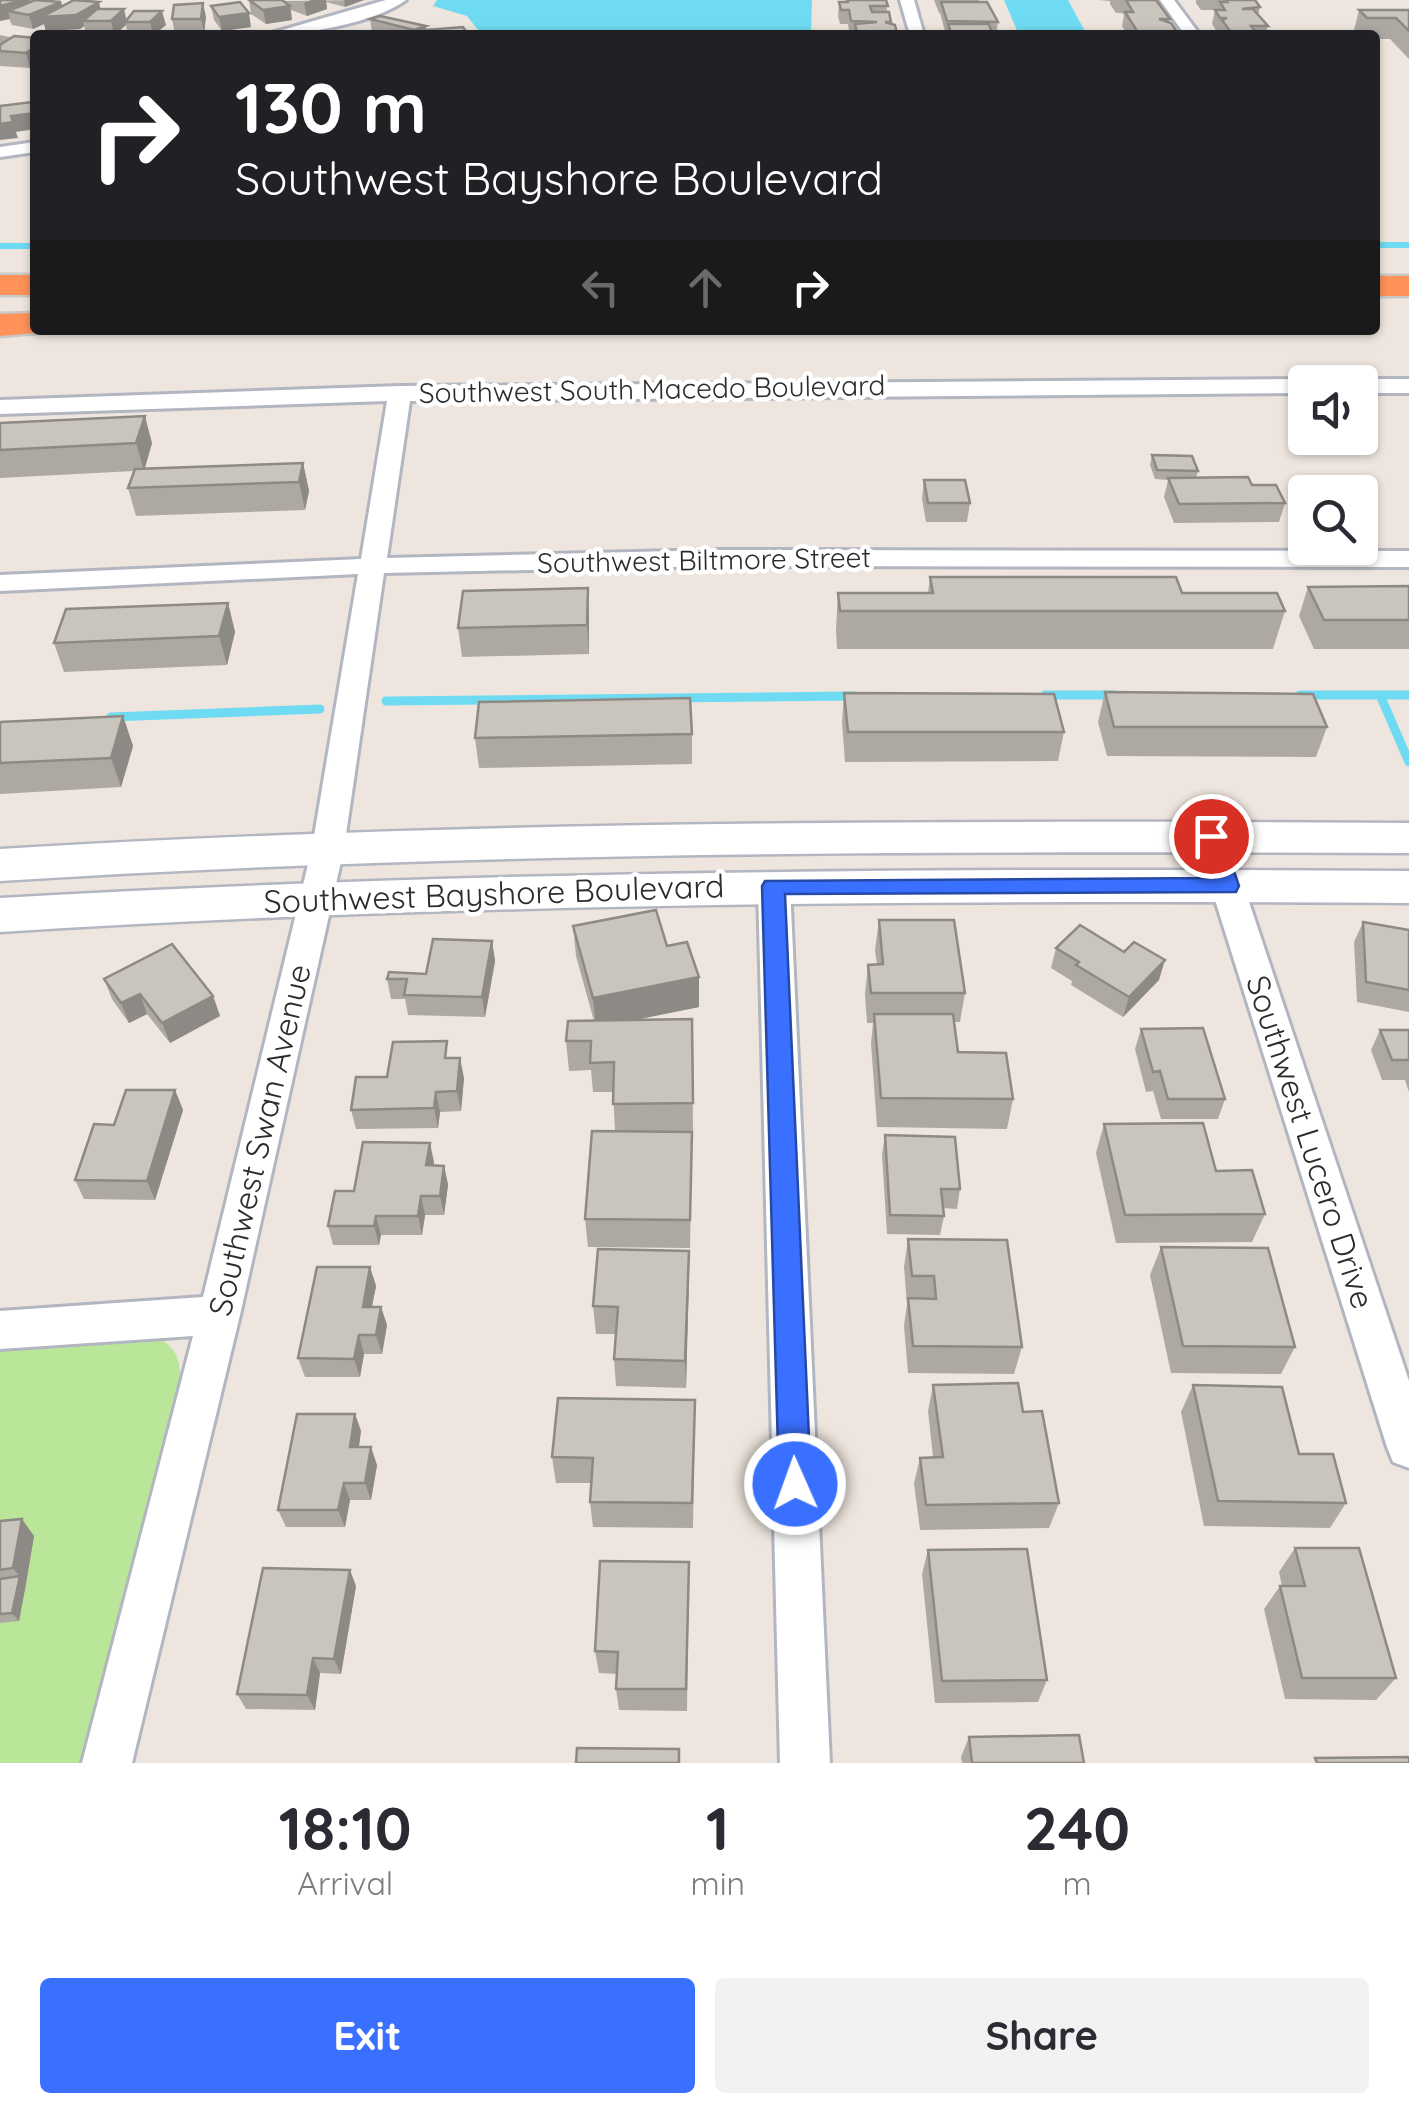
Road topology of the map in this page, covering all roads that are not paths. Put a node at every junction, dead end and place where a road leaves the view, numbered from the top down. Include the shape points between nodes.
1 (399, 0) edge
2 (907, 0) edge
3 (1167, 0) edge
4 (293, 30) edge
5 (916, 30) edge
6 (1189, 30) edge
7 (30, 148) edge
8 (0, 152) edge
9 (0, 285) edge
10 (30, 286) edge
11 (1380, 286) edge
12 (1409, 286) edge
13 (1380, 305) edge
14 (1409, 305) edge
15 (30, 324) edge
16 (0, 325) edge
17 (1288, 386) edge
18 (1378, 386) edge
19 (1409, 386) edge
20 (400, 393) junction
21 (0, 407) edge
22 (1409, 559) edge
23 (372, 566) junction
24 (0, 583) edge
25 (1211, 836) junction
26 (1409, 838) edge
27 (328, 848) junction
28 (0, 865) edge
29 (774, 886) junction
30 (1228, 886) junction
31 (1409, 888) edge
32 (317, 896) junction
33 (0, 915) edge
34 (218, 1315) junction
35 (0, 1330) edge
36 (1409, 1447) edge
37 (107, 1763) edge
38 (804, 1763) edge

1 - 4 street
2 - 5 street
3 - 6 street
7 - 8 street
9 - 10 highway
11 - 12 highway
13 - 14 highway
15 - 16 highway
17 - 20 street, Southwest South Macedo Boulevard via 796,384
18 - 19 street
20 - 21 street, Southwest South Macedo Boulevard
20 - 23 street, Southwest Swan Avenue
22 - 23 street, Southwest Biltmore Street via 718,558
23 - 24 street, Southwest Biltmore Street
23 - 27 street, Southwest Swan Avenue
25 - 26 main road, Southwest Bayshore Boulevard
25 - 27 main road, Southwest Bayshore Boulevard
25 - 30 street, Southwest Lucero Drive
27 - 28 main road, Southwest Bayshore Boulevard
27 - 32 street, Southwest Swan Avenue
29 - 30 main road, Southwest Bayshore Boulevard
29 - 32 main road, Southwest Bayshore Boulevard
29 - 38 street
30 - 31 main road, Southwest Bayshore Boulevard
30 - 36 street, Southwest Lucero Drive
32 - 33 main road, Southwest Bayshore Boulevard
32 - 34 street, Southwest Swan Avenue
34 - 35 street
34 - 37 street, Southwest Swan Avenue

